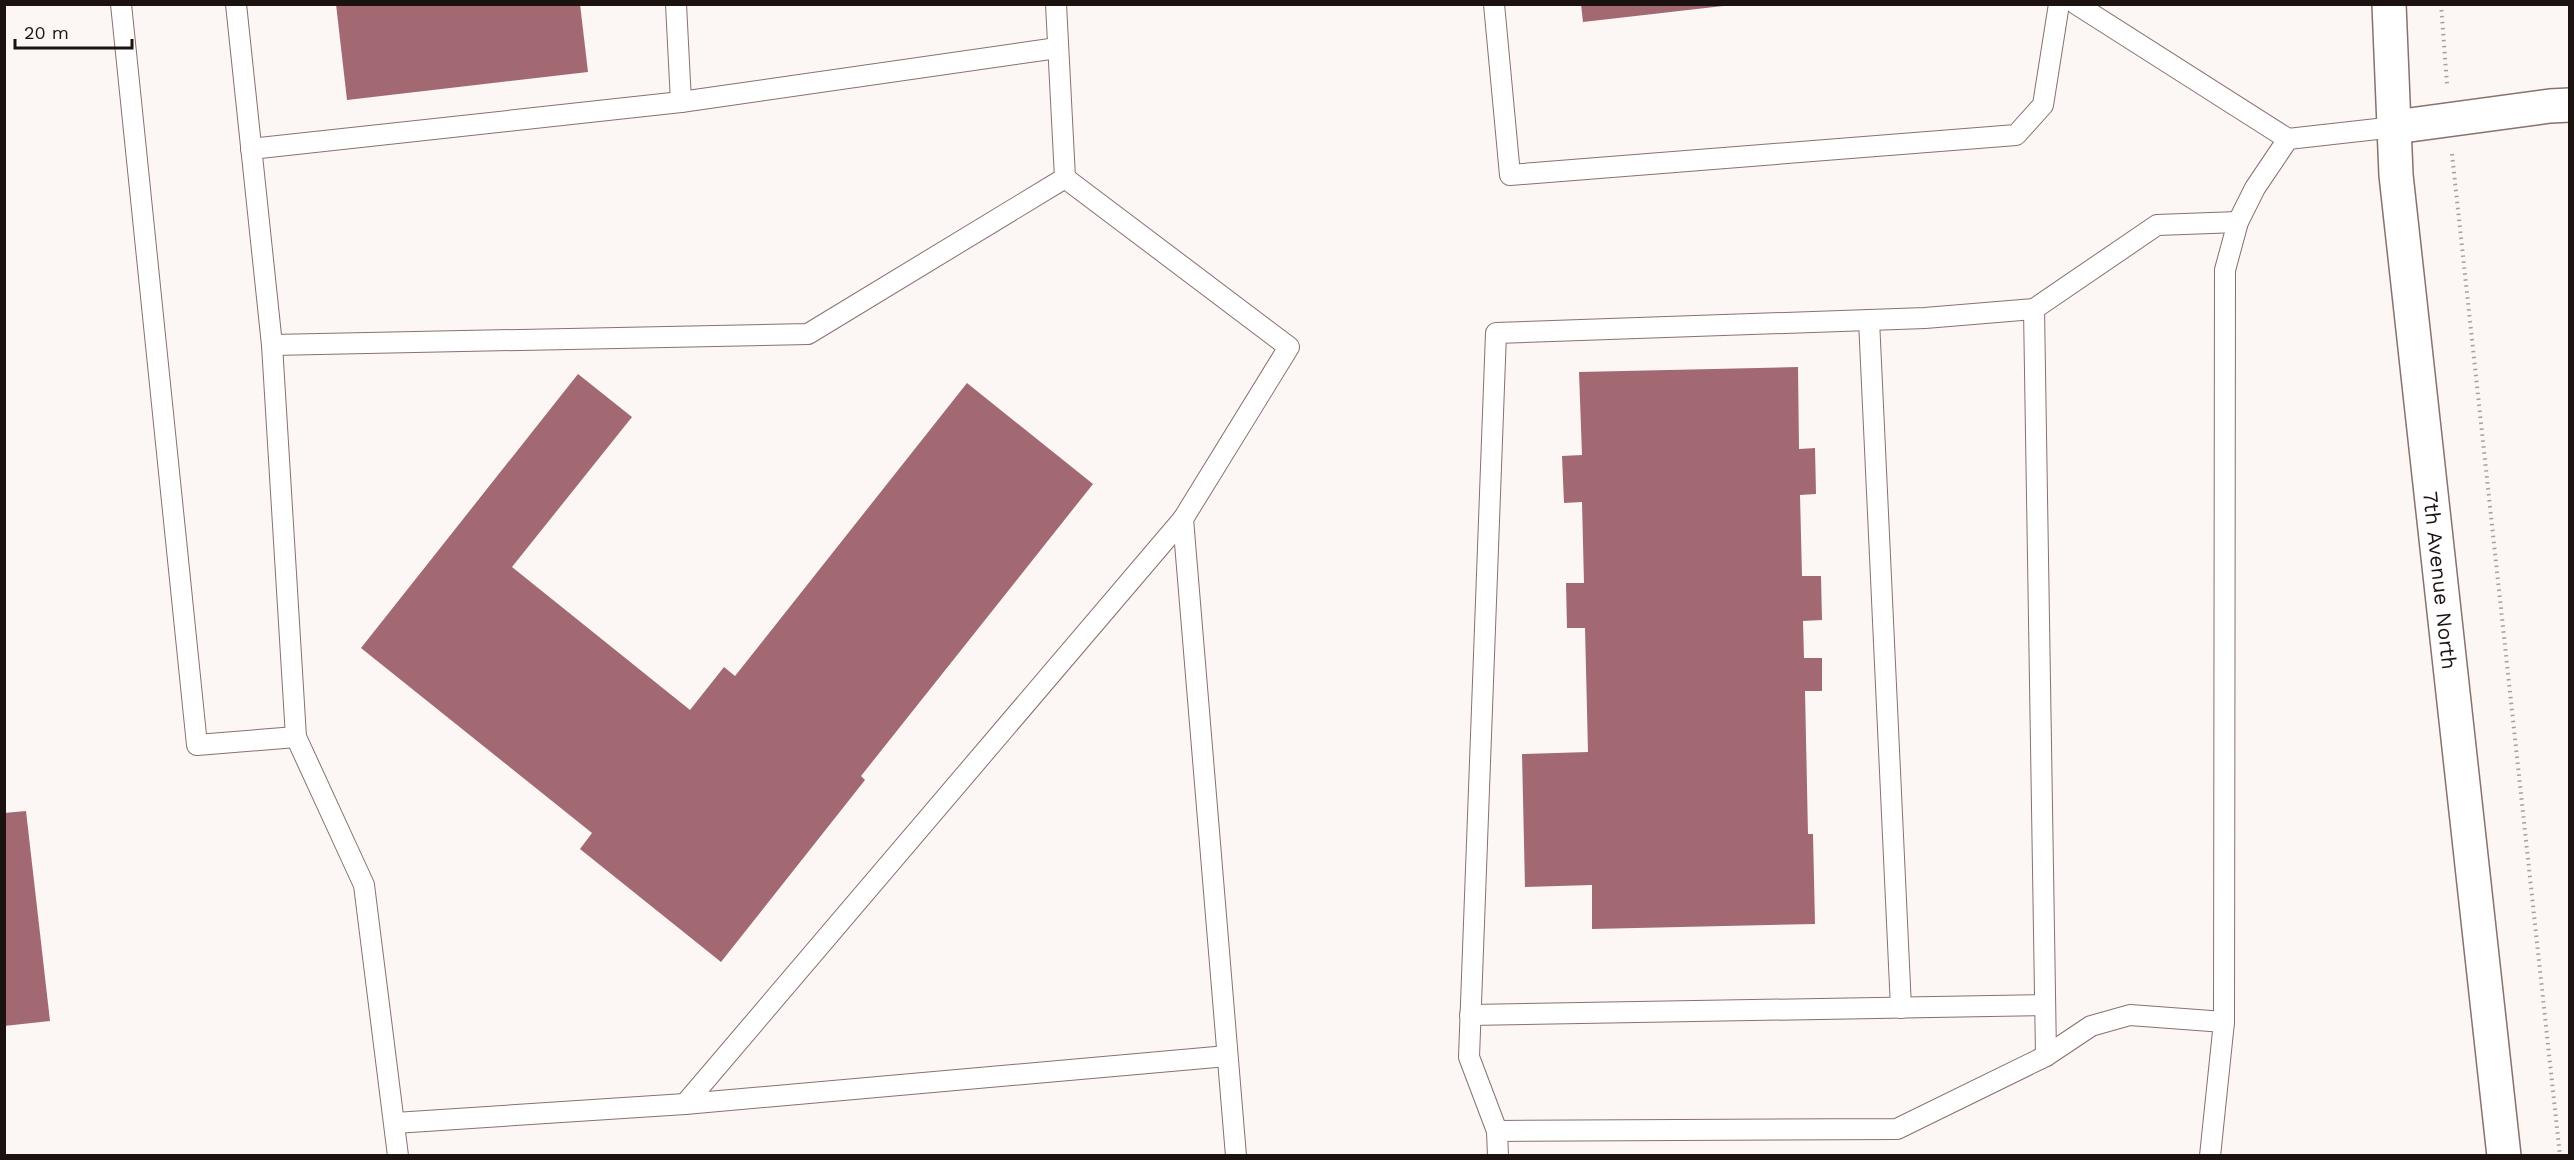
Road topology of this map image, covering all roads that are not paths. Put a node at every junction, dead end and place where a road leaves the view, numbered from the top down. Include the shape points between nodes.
1 (121, 4) edge
2 (236, 4) edge
3 (676, 4) edge
4 (1056, 4) edge
5 (1494, 4) edge
6 (2059, 4) edge
7 (2076, 4) edge
8 (2389, 4) edge
9 (1057, 48) junction
10 (681, 102) junction
11 (2570, 105) edge
12 (2395, 127) junction
13 (2288, 139) junction
14 (251, 149) junction
15 (1065, 178) junction
16 (2238, 222) junction
17 (2034, 309) junction
18 (1869, 320) junction
19 (272, 345) junction
20 (1183, 519) junction
21 (296, 737) junction
22 (2045, 1005) junction
23 (1901, 1008) junction
24 (1470, 1015) junction
25 (2224, 1022) junction
26 (1227, 1056) junction
27 (2046, 1056) junction
28 (686, 1104) junction
29 (395, 1123) junction
30 (1497, 1131) junction
31 (398, 1155) edge
32 (1236, 1155) edge
33 (1498, 1155) edge
34 (2210, 1155) edge
35 (2504, 1155) edge

1 - 21 lane via 196,745
2 - 14 lane
3 - 10 lane
4 - 9 lane
5 - 6 lane via 1510,175 2016,135 2043,105
7 - 13 lane
8 - 12 street, 7th Avenue North
9 - 10 lane
9 - 15 lane
10 - 14 lane
11 - 12 street
12 - 13 lane
12 - 35 street, 7th Avenue North via 2396,175
13 - 16 lane
14 - 19 lane
15 - 19 lane via 808,334
15 - 20 lane via 1289,346
16 - 17 lane via 2157,225
16 - 25 lane via 2225,270
17 - 18 lane
17 - 22 lane
18 - 23 lane
18 - 24 lane via 1497,333
19 - 21 lane
20 - 26 lane
20 - 28 lane
21 - 29 lane via 364,885
22 - 23 lane
22 - 27 lane
23 - 24 lane
24 - 30 lane via 1469,1057
25 - 27 lane via 2130,1015 2091,1026
25 - 34 lane
26 - 28 lane
26 - 32 lane
27 - 30 lane via 1897,1129
28 - 29 lane
29 - 31 lane
30 - 33 lane

